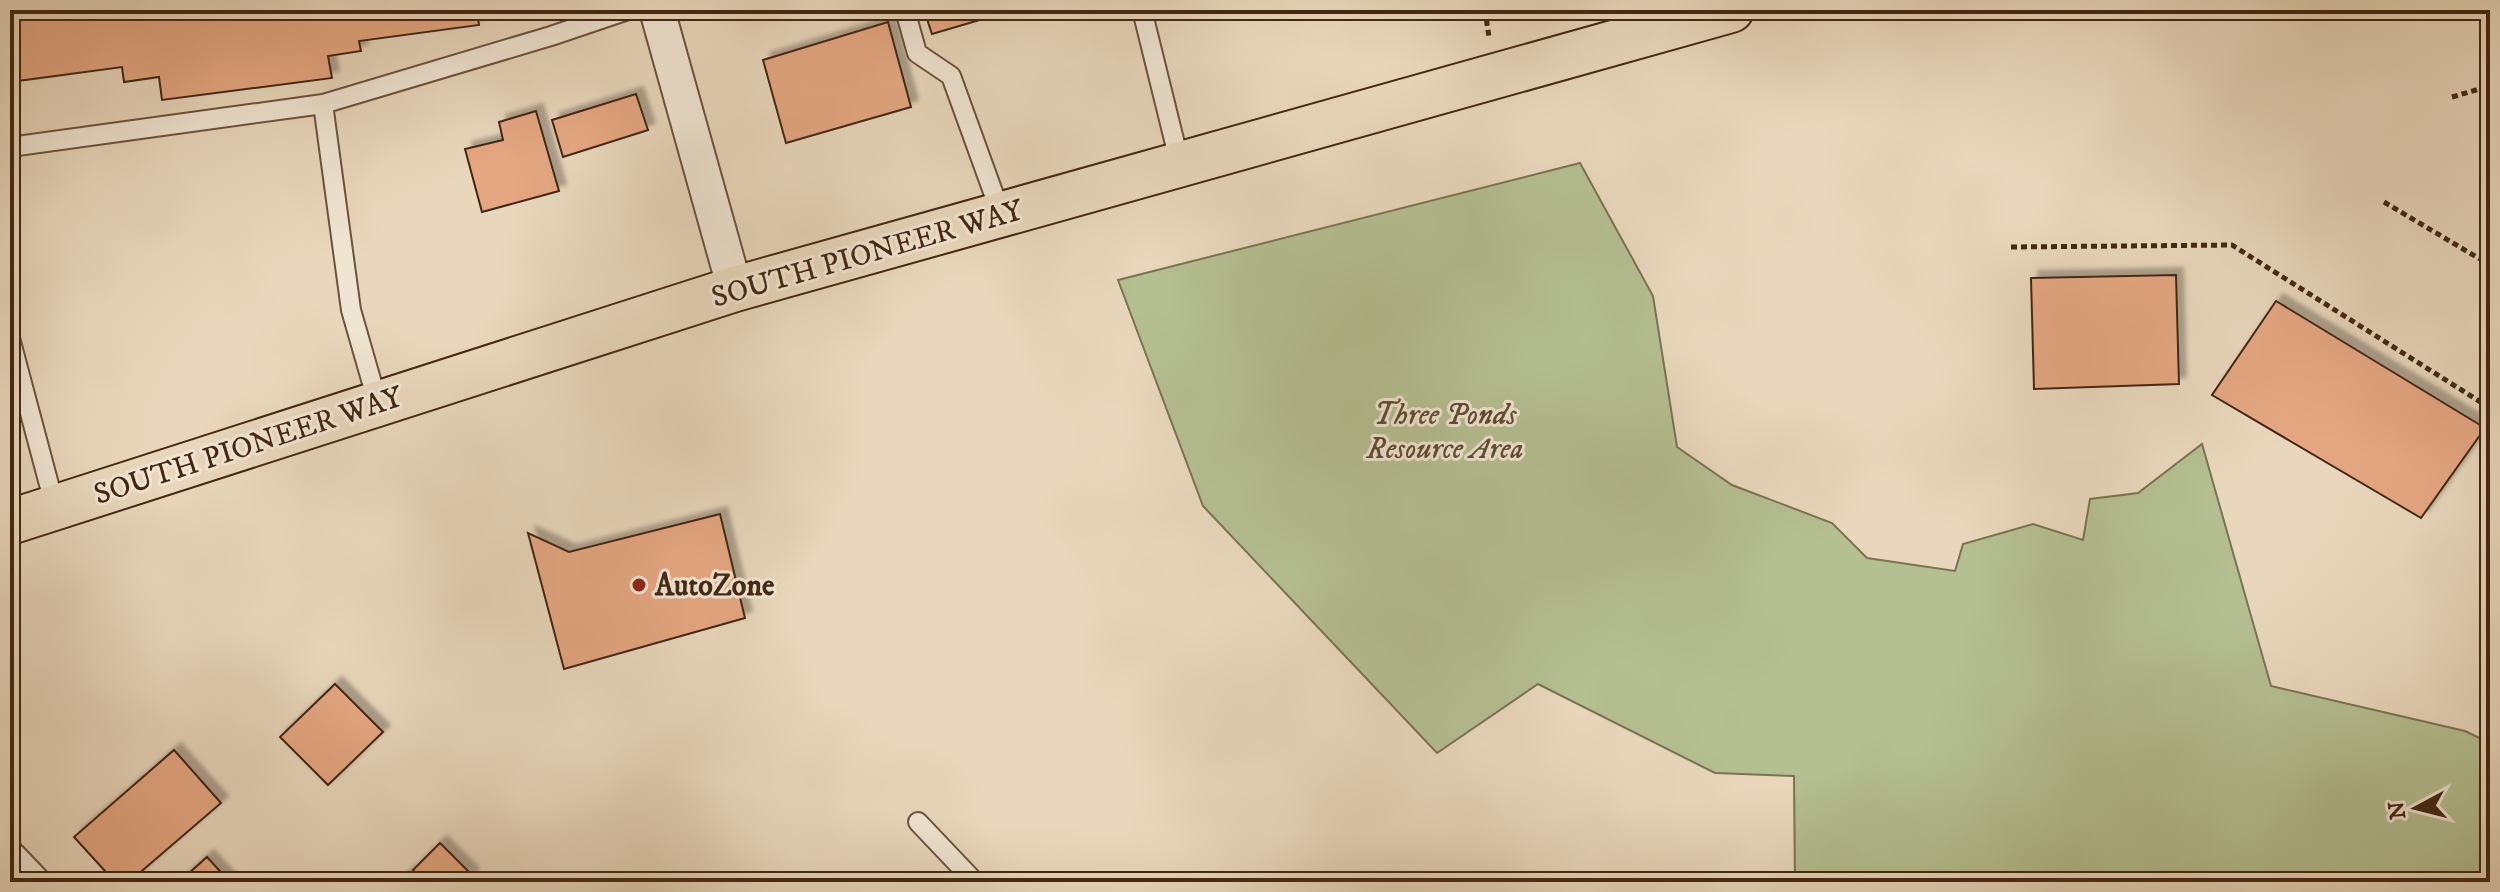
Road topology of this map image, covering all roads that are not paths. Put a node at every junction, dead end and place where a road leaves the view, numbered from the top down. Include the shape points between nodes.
1 (628, 10) edge
2 (657, 10) edge
3 (905, 10) edge
4 (1142, 10) edge
5 (1731, 10) edge
6 (323, 104) junction
7 (10, 147) edge
8 (1180, 164) junction
9 (1001, 214) junction
10 (735, 289) junction
11 (10, 338) edge
12 (378, 404) junction
13 (55, 507) junction
14 (10, 522) edge
15 (918, 822) dead end
16 (10, 859) edge
17 (32, 882) edge
18 (975, 882) edge

1 - 6 lane
2 - 10 street
3 - 9 lane via 917,53 951,76
4 - 8 lane
5 - 8 main road, SOUTH PIONEER WAY
6 - 7 lane
6 - 12 lane via 351,310
8 - 9 main road, SOUTH PIONEER WAY
9 - 10 main road, SOUTH PIONEER WAY
10 - 12 main road, SOUTH PIONEER WAY
11 - 13 lane
12 - 13 main road, SOUTH PIONEER WAY
13 - 14 main road, SOUTH PIONEER WAY
15 - 18 lane
16 - 17 street

